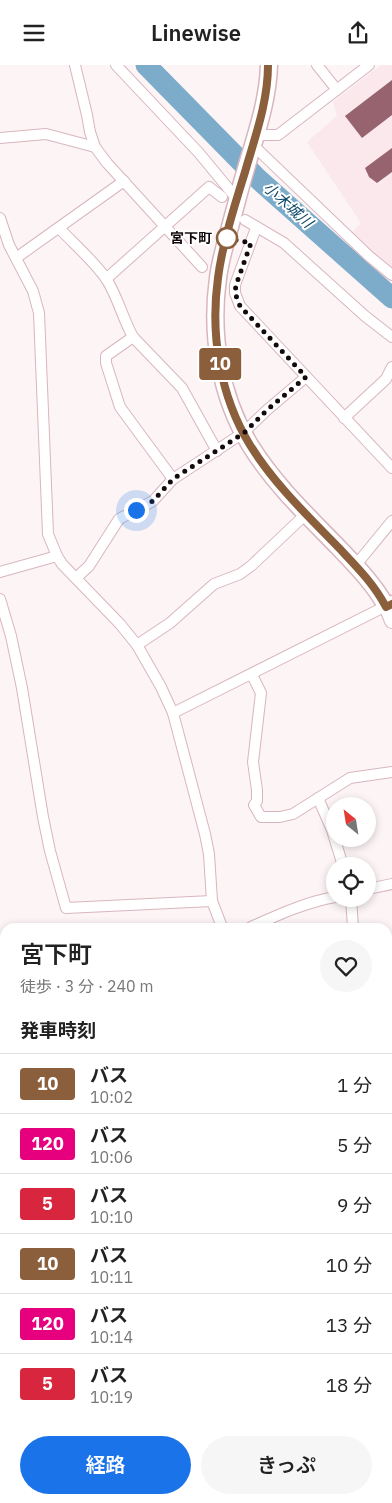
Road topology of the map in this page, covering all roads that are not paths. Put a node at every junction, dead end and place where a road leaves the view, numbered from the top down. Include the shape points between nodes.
1 (75, 65) edge
2 (116, 65) edge
3 (268, 65) edge
4 (317, 65) edge
5 (369, 65) edge
6 (337, 90) junction
7 (0, 138) edge
8 (253, 145) junction
9 (95, 147) junction
10 (124, 181) junction
11 (232, 197) junction
12 (0, 218) edge
13 (245, 220) dead end
14 (165, 226) junction
15 (59, 228) junction
16 (256, 228) junction
17 (2, 233) edge
18 (16, 258) junction
19 (202, 267) dead end
20 (392, 275) edge
21 (106, 279) junction
22 (133, 337) junction
23 (392, 337) edge
24 (392, 367) edge
25 (306, 377) junction
26 (344, 418) junction
27 (244, 433) junction
28 (217, 451) junction
29 (392, 468) edge
30 (173, 479) junction
31 (306, 513) junction
32 (392, 521) edge
33 (57, 556) junction
34 (355, 566) junction
35 (0, 572) edge
36 (76, 578) junction
37 (0, 599) edge
38 (390, 610) edge
39 (138, 645) junction
40 (252, 675) junction
41 (174, 713) junction
42 (392, 772) edge
43 (318, 798) junction
44 (340, 857) edge
45 (392, 884) edge
46 (376, 887) edge
47 (326, 898) edge
48 (212, 901) junction
49 (352, 907) edge
50 (220, 923) edge
51 (259, 923) edge
52 (353, 923) edge

1 - 9 street
2 - 11 street via 199,153
3 - 8 highway via 267,87
4 - 6 street
5 - 6 street
6 - 8 street via 278,135
7 - 9 street via 46,134
8 - 11 highway
8 - 20 street
9 - 10 street
10 - 14 street
10 - 15 street
11 - 14 street via 209,187
11 - 27 highway via 218,277 215,321 224,385
12 - 17 street
13 - 16 street
14 - 19 street
14 - 21 street
15 - 18 street
15 - 21 street
16 - 23 street via 284,243
16 - 25 street via 236,285 235,304
17 - 18 street
18 - 33 street via 33,291 39,313 48,534
21 - 22 street
22 - 28 street via 182,388
22 - 30 street via 106,356 108,373 120,407
24 - 26 street via 386,379
25 - 26 street
25 - 27 street
26 - 29 street
27 - 28 street
27 - 31 highway via 273,479
28 - 30 street
30 - 36 street via 153,501 119,519 88,566
31 - 34 highway
31 - 39 street via 251,566 214,584 170,623
32 - 34 street
33 - 35 street
33 - 36 street
34 - 38 highway via 377,589
36 - 39 street
37 - 48 street via 22,688 50,851 66,908
38 - 40 street
39 - 41 street
40 - 41 street
40 - 43 street via 261,693 253,762 257,801 254,805 261,817 280,817 293,814
41 - 48 street via 209,854
42 - 43 street via 350,778
43 - 44 street
45 - 46 street
47 - 51 street
48 - 50 street
49 - 52 street

